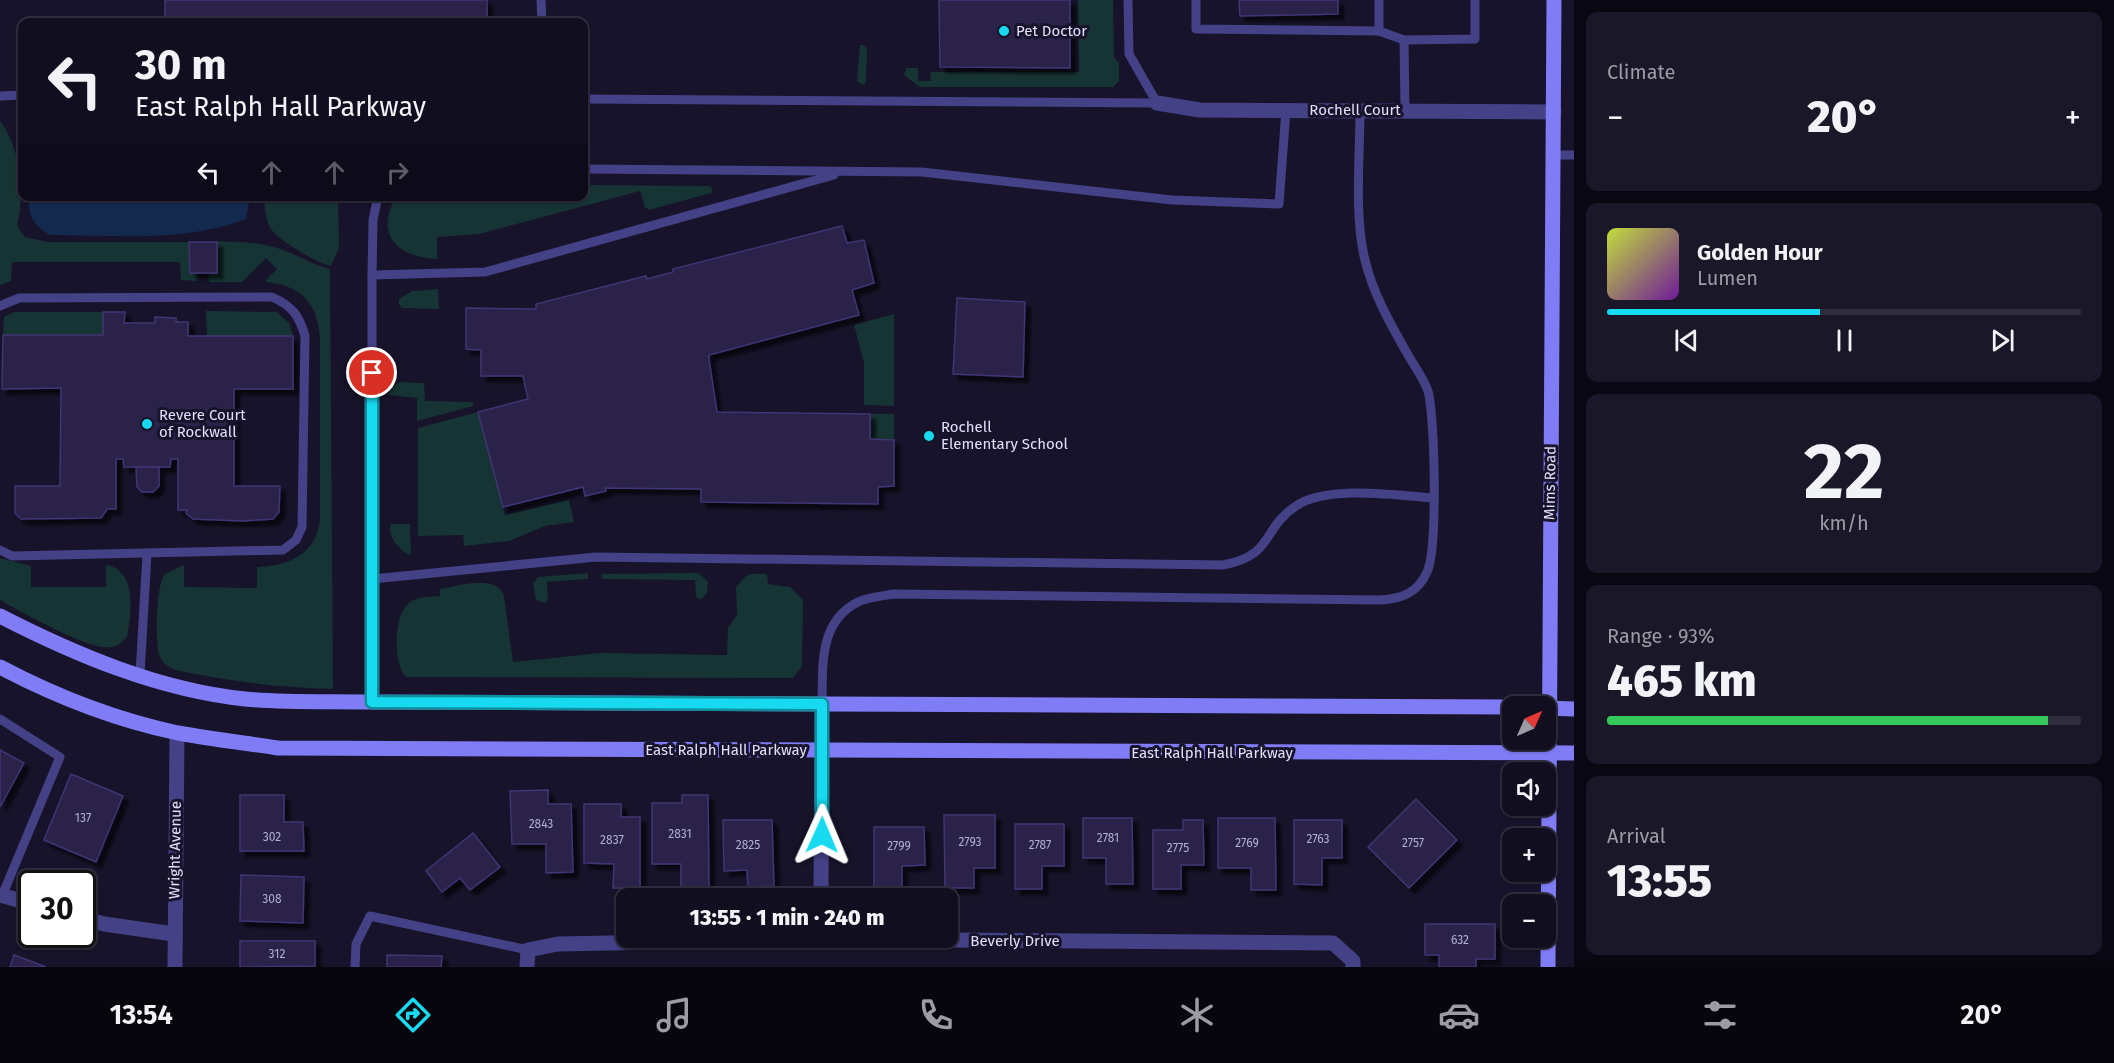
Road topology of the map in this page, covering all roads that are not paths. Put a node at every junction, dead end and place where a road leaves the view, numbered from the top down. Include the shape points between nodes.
1 (541, 0) edge
2 (1128, 0) edge
3 (1196, 0) edge
4 (1379, 0) edge
5 (1475, 0) edge
6 (1554, 0) edge
7 (542, 18) edge
8 (1379, 31) junction
9 (1404, 40) junction
10 (18, 95) edge
11 (0, 96) edge
12 (588, 99) edge
13 (1158, 103) junction
14 (1286, 110) junction
15 (1360, 110) junction
16 (1405, 110) junction
17 (1554, 112) junction
18 (1574, 154) edge
19 (1553, 155) junction
20 (588, 169) edge
21 (845, 171) junction
22 (377, 201) edge
23 (372, 275) junction
24 (0, 306) edge
25 (1433, 498) junction
26 (0, 550) edge
27 (147, 554) junction
28 (372, 579) junction
29 (0, 616) edge
30 (0, 668) edge
31 (140, 674) junction
32 (1547, 696) edge
33 (372, 702) junction
34 (822, 704) junction
35 (1502, 707) edge
36 (1556, 708) edge
37 (1574, 709) edge
38 (0, 719) edge
39 (177, 732) junction
40 (1549, 750) edge
41 (823, 751) junction
42 (1549, 753) junction
43 (1574, 753) edge
44 (821, 888) edge
45 (1, 895) edge
46 (18, 900) edge
47 (96, 922) edge
48 (174, 933) junction
49 (958, 939) edge
50 (616, 943) edge
51 (528, 950) junction
52 (1353, 964) edge
53 (175, 967) edge
54 (355, 967) edge
55 (527, 967) edge
56 (1548, 967) edge

1 - 7 lane
2 - 13 lane via 1130,54
3 - 8 lane via 1196,29
4 - 8 lane
5 - 9 lane via 1475,39
6 - 17 main road, Mims Road
8 - 9 lane
9 - 16 lane
10 - 11 lane
12 - 13 lane
13 - 14 street, Rochell Court via 1200,110
14 - 15 street, Rochell Court
14 - 21 lane via 1280,204 1172,200 922,172
15 - 16 street, Rochell Court
15 - 25 lane via 1360,234 1364,259 1374,291 1427,389 1433,416
16 - 17 street, Rochell Court
17 - 19 main road, Mims Road
18 - 19 lane
19 - 32 main road, Mims Road
20 - 21 lane
21 - 23 lane via 484,272
22 - 23 lane
23 - 28 lane
24 - 27 lane via 19,298 272,297 288,304 300,318 305,336 302,527 296,540 283,550
25 - 28 lane via 1318,495 1279,519 1264,545 1245,561 1223,565 596,557
25 - 34 lane via 1433,543 1428,572 1416,589 1400,599 894,594 859,602 838,617 823,646
26 - 27 lane via 12,556
27 - 31 lane
28 - 33 lane
29 - 31 main road via 68,651
30 - 39 main road, East Ralph Hall Parkway via 101,712
31 - 33 main road via 170,685 244,699
33 - 34 main road
34 - 35 main road
34 - 41 street
36 - 37 main road
38 - 45 lane via 60,757
39 - 41 main road, East Ralph Hall Parkway via 278,748
39 - 48 street, Wright Avenue
40 - 42 main road, Mims Road
41 - 42 main road, East Ralph Hall Parkway
41 - 44 street
42 - 43 main road, East Ralph Hall Parkway
42 - 56 main road, Mims Road
45 - 46 street
47 - 48 street
48 - 53 street, Wright Avenue
49 - 52 street, Beverly Drive via 1333,943
50 - 51 street, Beverly Drive via 558,944
51 - 54 lane via 370,916 356,945
51 - 55 street

